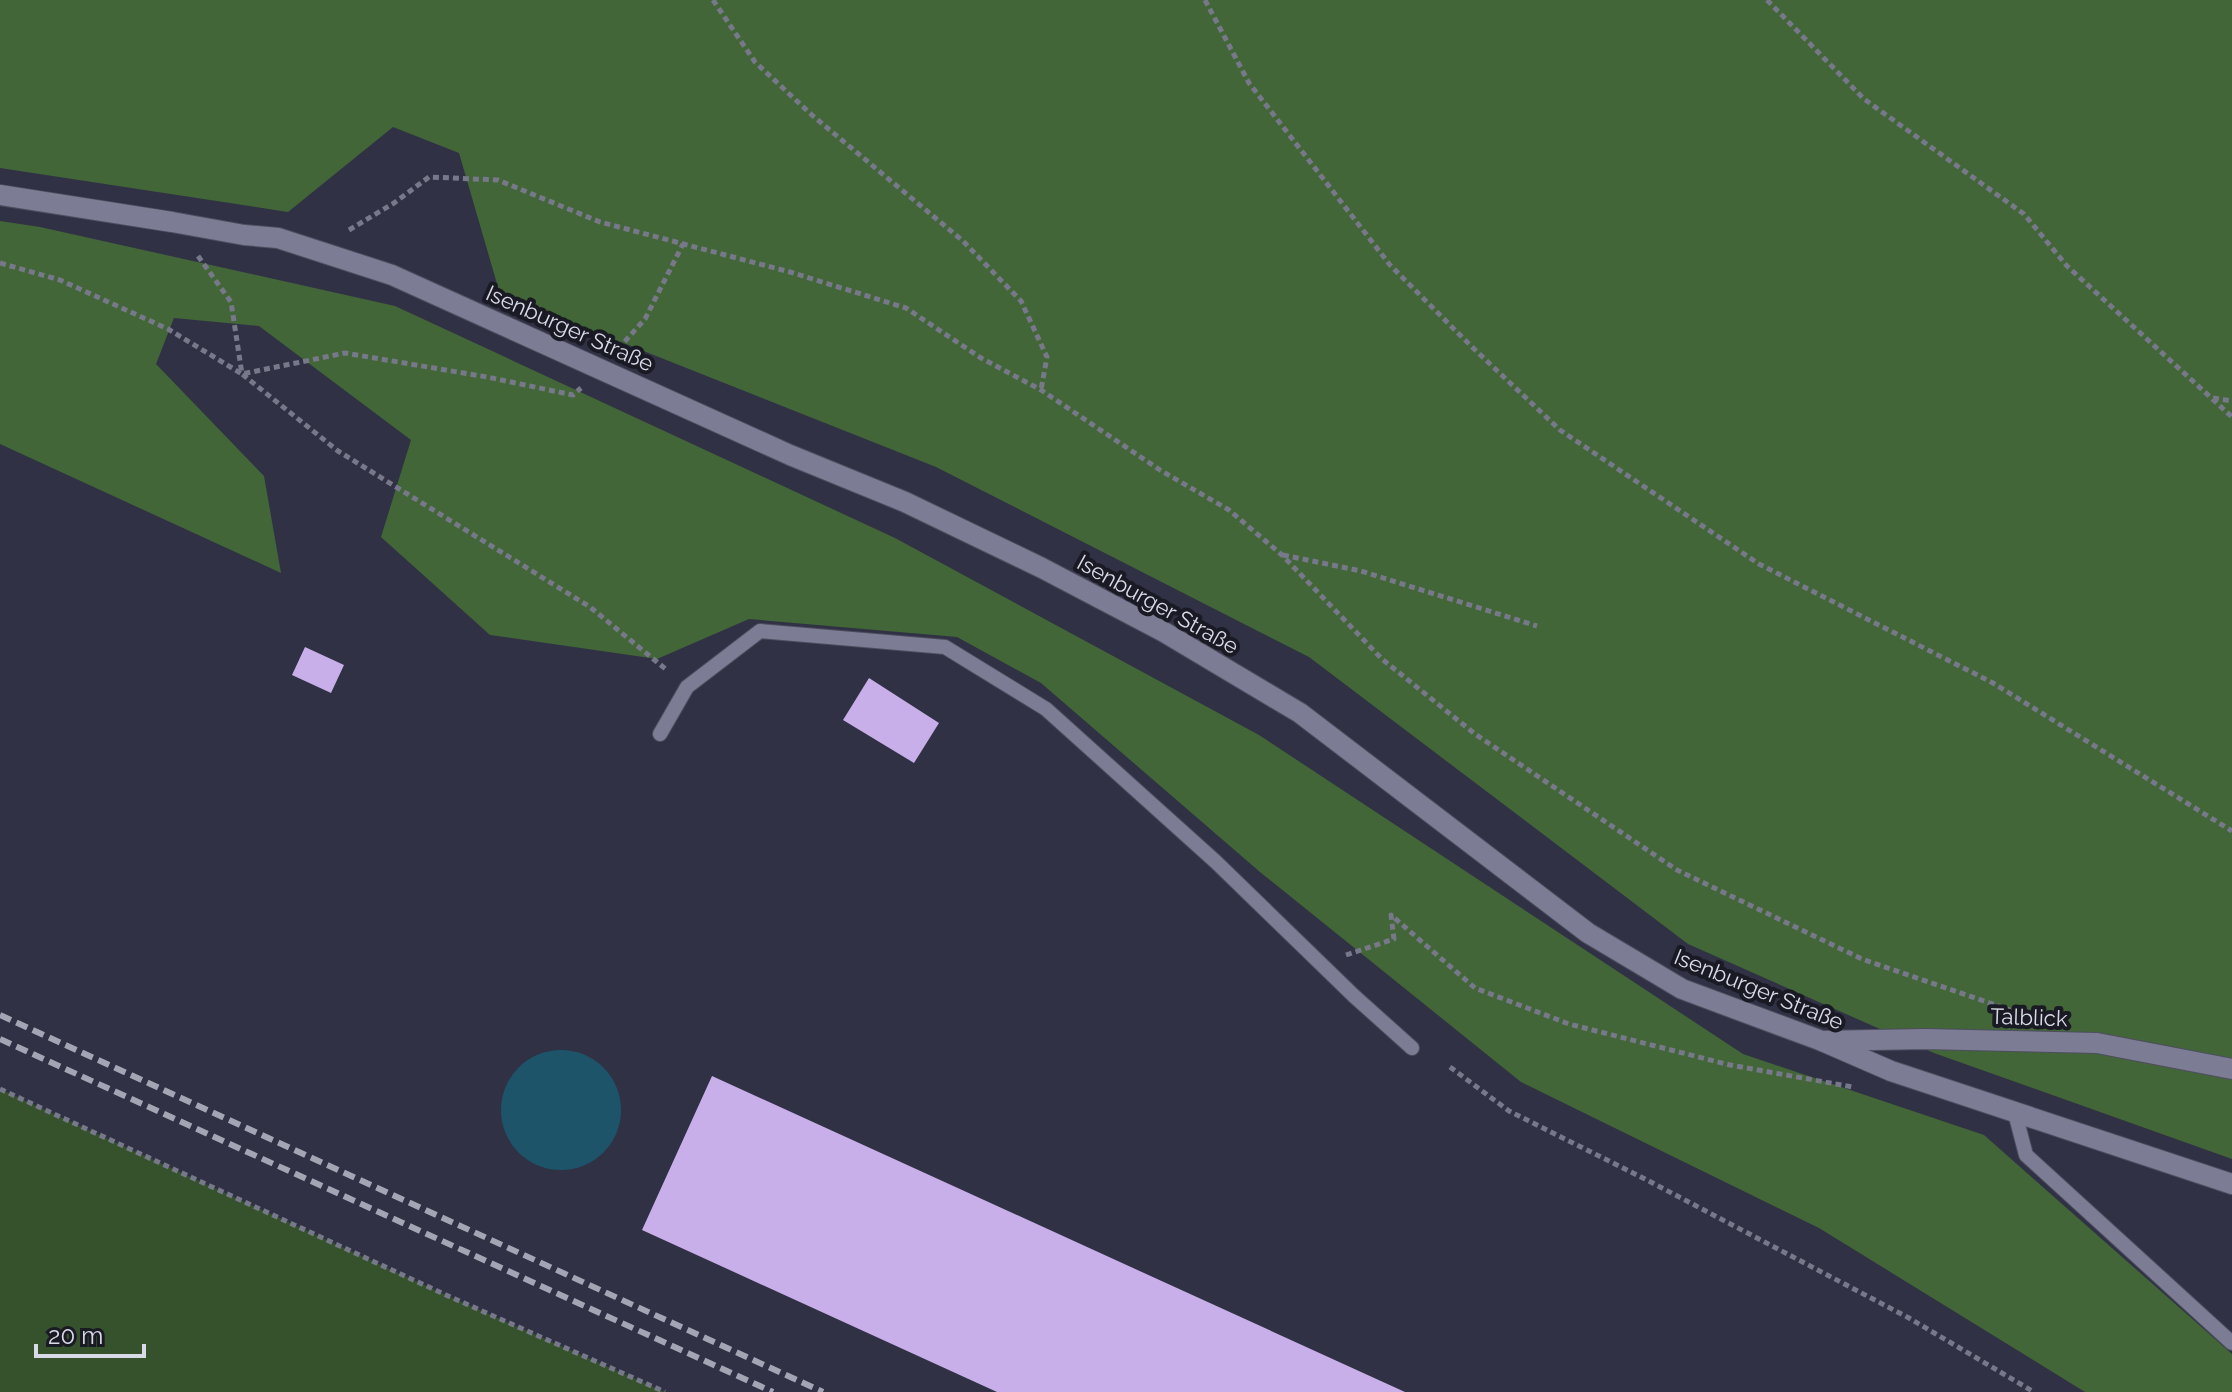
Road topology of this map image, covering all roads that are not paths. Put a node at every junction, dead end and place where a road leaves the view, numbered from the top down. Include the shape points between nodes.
1 (0, 195) edge
2 (660, 734) dead end
3 (1822, 1041) junction
4 (1412, 1048) dead end
5 (2232, 1069) edge
6 (2015, 1113) junction
7 (2232, 1184) edge
8 (2232, 1343) edge

1 - 3 street, Isenburger Straße via 278,238 392,275 919,509 1164,632 1300,713 1588,933 1682,989
2 - 4 lane via 687,687 760,631 945,647 1046,709
3 - 5 street, Talblick via 2097,1043
3 - 6 street, Isenburger Straße
6 - 7 street, Isenburger Straße
6 - 8 lane via 2026,1155

